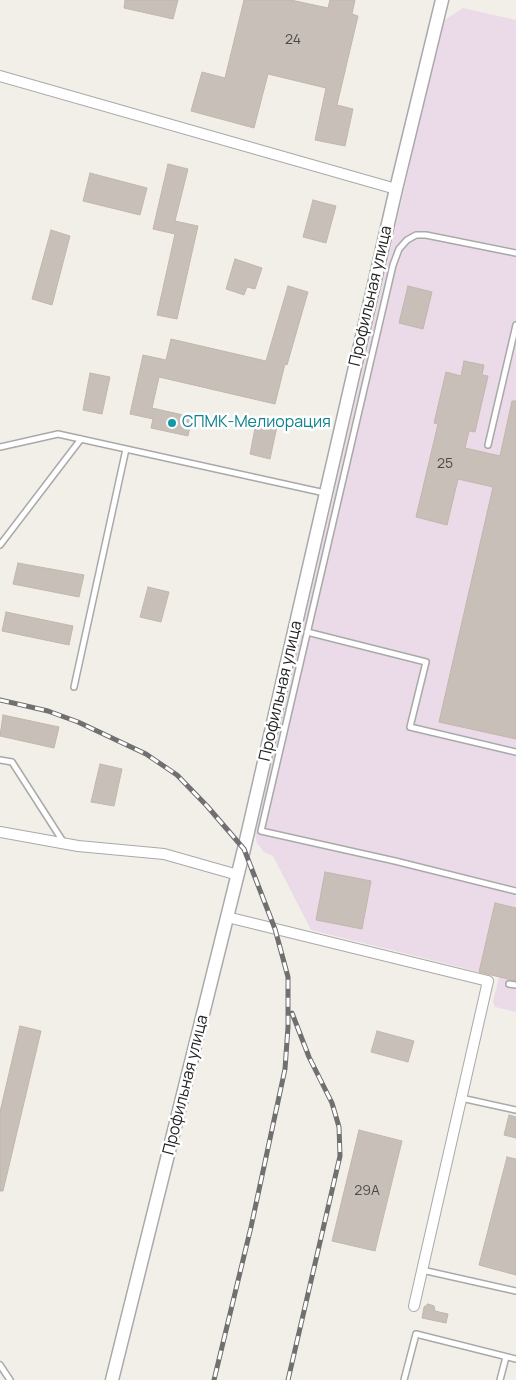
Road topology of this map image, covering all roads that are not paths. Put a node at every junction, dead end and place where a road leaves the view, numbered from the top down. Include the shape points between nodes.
1 (442, 0) edge
2 (0, 76) edge
3 (396, 189) junction
4 (516, 253) edge
5 (516, 325) edge
6 (81, 439) junction
7 (488, 445) dead end
8 (0, 447) edge
9 (126, 449) junction
10 (326, 493) junction
11 (0, 545) edge
12 (308, 632) junction
13 (74, 687) dead end
14 (516, 752) edge
15 (0, 760) edge
16 (0, 832) edge
17 (64, 843) junction
18 (238, 875) junction
19 (516, 891) edge
20 (227, 916) junction
21 (508, 984) dead end
22 (516, 985) edge
23 (462, 1098) junction
24 (516, 1110) edge
25 (422, 1270) junction
26 (516, 1291) edge
27 (414, 1306) dead end
28 (506, 1357) junction
29 (516, 1359) edge
30 (0, 1365) edge
31 (10, 1380) edge
32 (112, 1380) edge
33 (404, 1380) edge
34 (500, 1380) edge

1 - 3 street, Профильная улица
2 - 3 street
3 - 10 street, Профильная улица
4 - 12 lane via 426,235 416,235 399,249
5 - 7 lane
6 - 8 lane via 58,434
6 - 9 lane
6 - 11 lane
9 - 10 lane
9 - 13 lane
10 - 18 street, Профильная улица
12 - 14 lane via 426,662 410,727
12 - 19 lane via 262,831
15 - 17 lane via 12,762
16 - 17 street
17 - 18 street via 164,854
18 - 20 street, Профильная улица
20 - 23 street via 488,981
20 - 32 street, Профильная улица
21 - 22 lane
23 - 24 lane
23 - 25 street
25 - 26 lane
25 - 27 street
28 - 29 lane
28 - 33 lane via 416,1334
28 - 34 lane
30 - 31 lane

